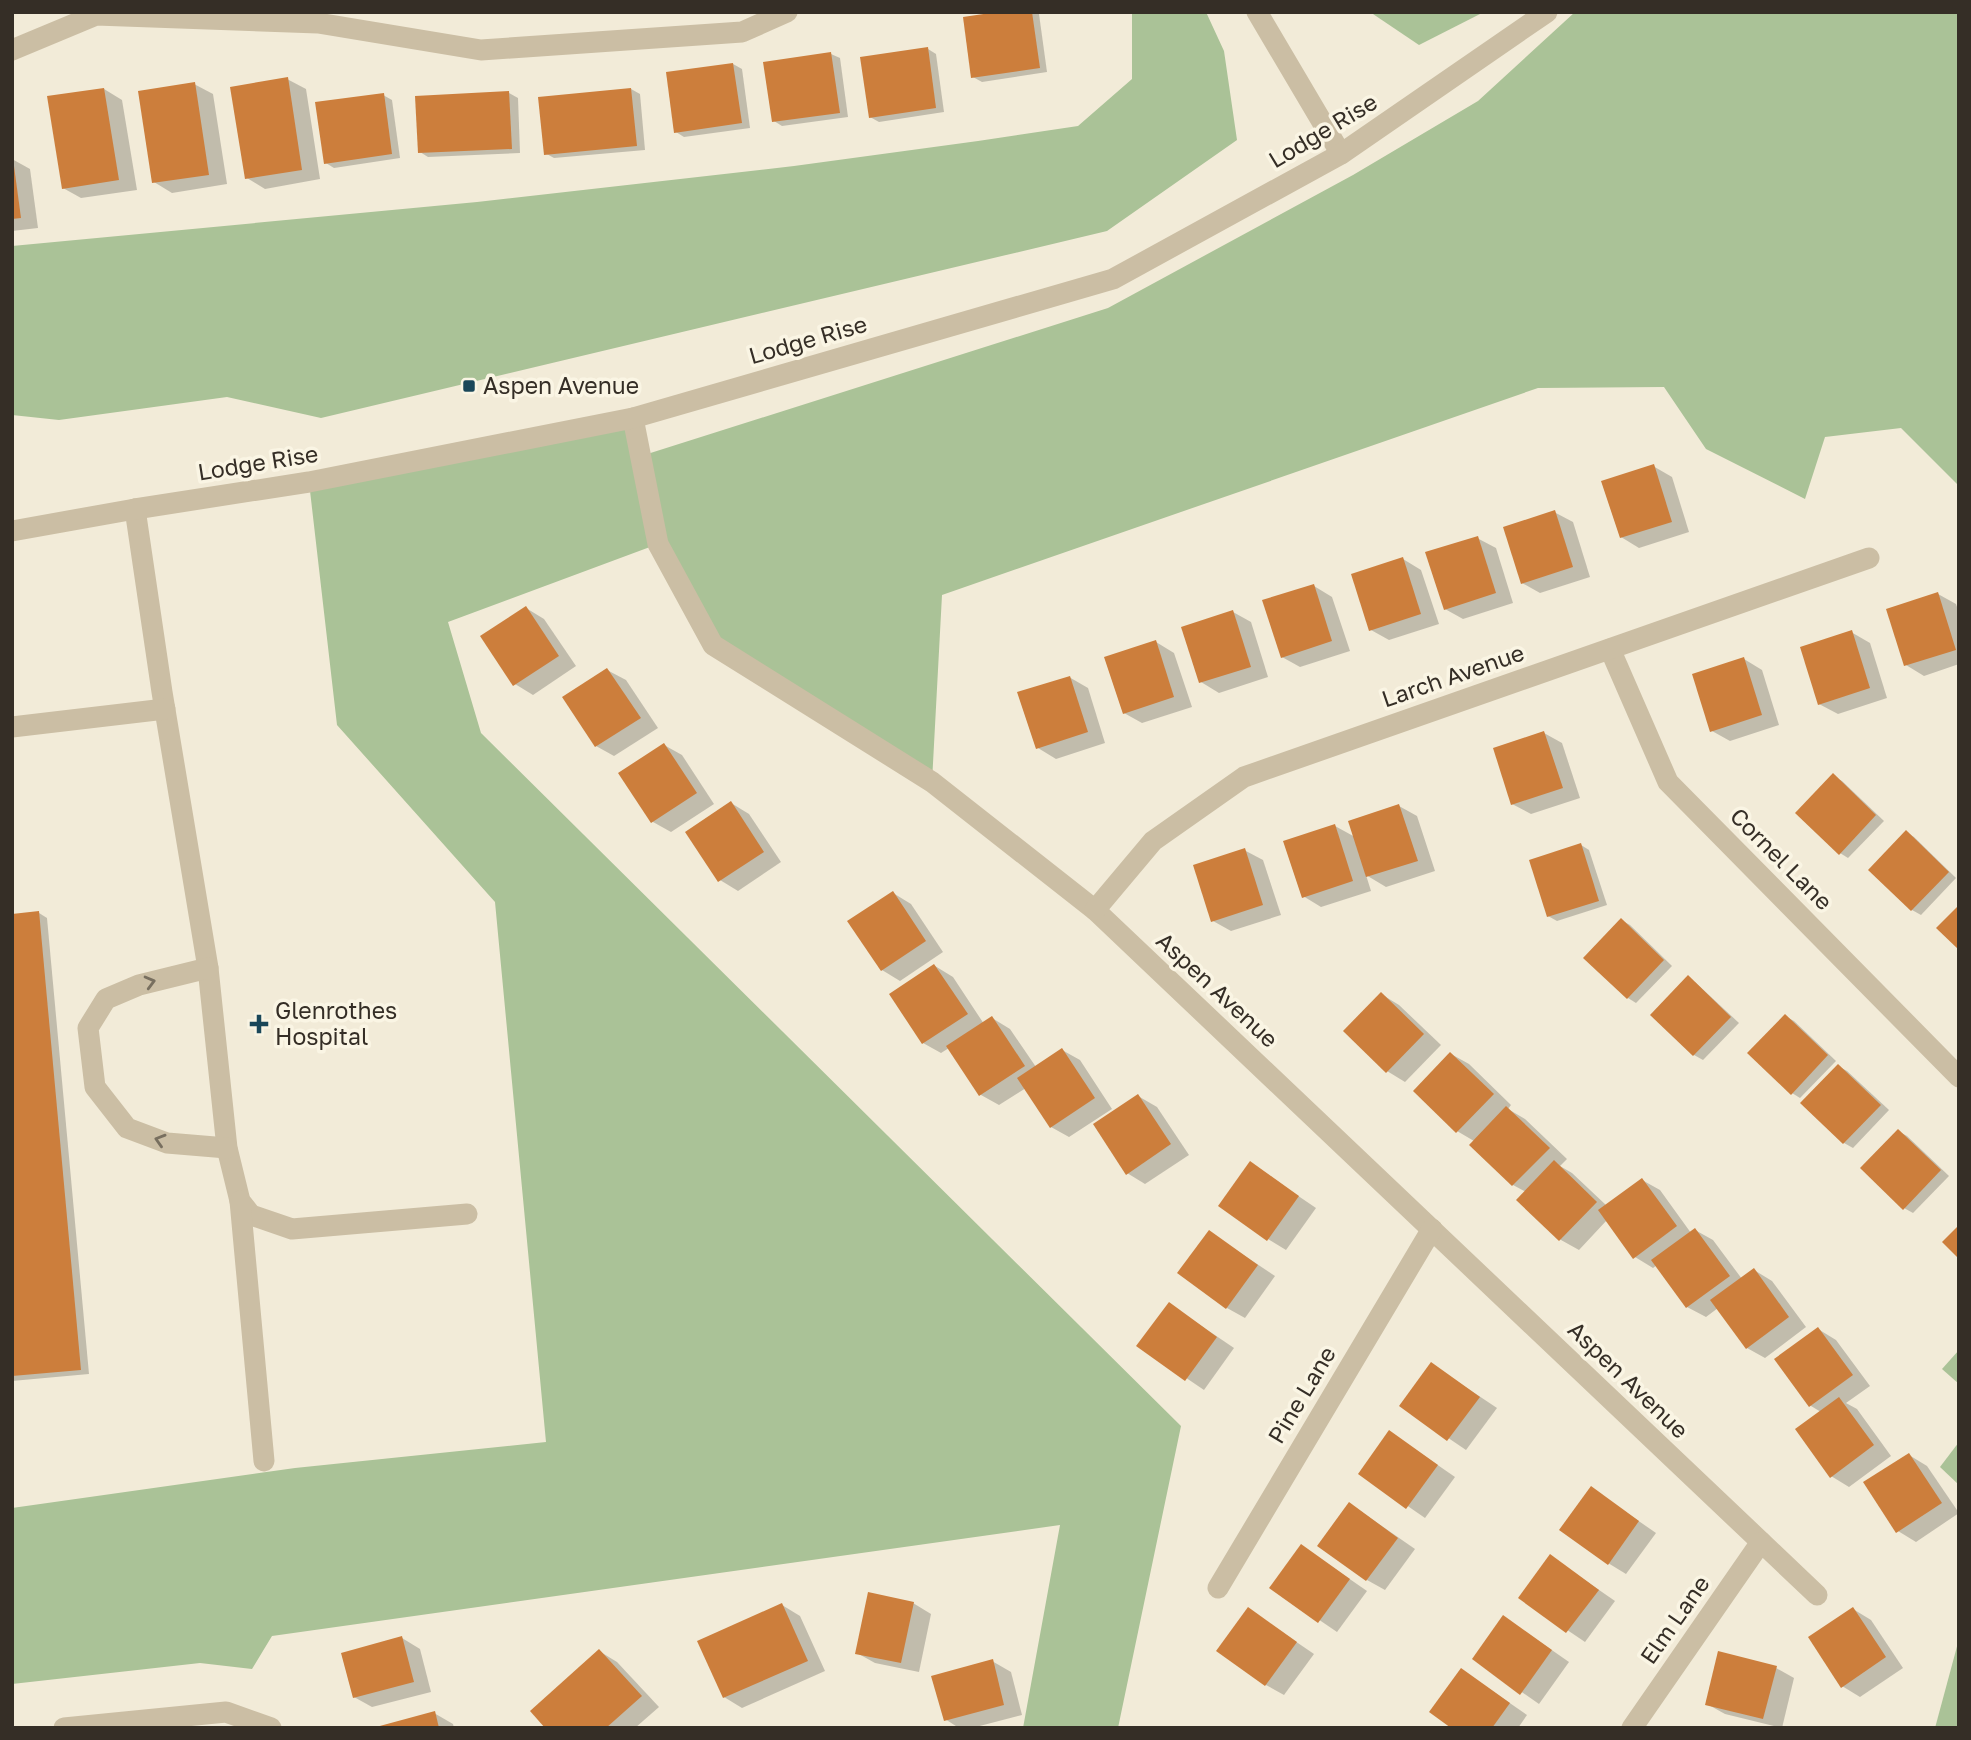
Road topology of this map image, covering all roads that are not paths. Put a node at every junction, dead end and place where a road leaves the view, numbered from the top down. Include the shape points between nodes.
1 (787, 12) edge
2 (1257, 12) edge
3 (1546, 12) edge
4 (96, 14) edge
5 (320, 18) edge
6 (12, 50) edge
7 (1341, 154) junction
8 (633, 418) junction
9 (135, 509) junction
10 (12, 531) edge
11 (1869, 558) dead end
12 (1610, 649) junction
13 (165, 709) junction
14 (12, 727) edge
15 (1095, 910) junction
16 (208, 968) junction
17 (1959, 1077) edge
18 (228, 1148) junction
19 (240, 1201) junction
20 (467, 1214) dead end
21 (1432, 1229) junction
22 (264, 1461) dead end
23 (1761, 1542) junction
24 (1219, 1588) dead end
25 (1817, 1595) dead end
26 (64, 1728) edge
27 (271, 1728) edge
28 (1632, 1728) edge

1 - 5 street via 742,32 481,50
2 - 7 street
3 - 7 street, Lodge Rise
4 - 5 street
4 - 6 street
7 - 8 street, Lodge Rise via 1113,279
8 - 9 street, Lodge Rise via 309,482
8 - 15 street, Aspen Avenue via 658,544 713,645 932,782
9 - 10 street, Lodge Rise
9 - 13 street
11 - 12 street, Larch Avenue
12 - 15 street, Larch Avenue via 1244,777 1153,841
12 - 17 street, Cornel Lane via 1668,782
13 - 14 street
13 - 16 street
15 - 21 street, Aspen Avenue
16 - 18 street
18 -> 16 street via 167,1143 127,1128 95,1087 88,1028 106,999 139,985
18 - 19 street
19 - 20 street via 251,1215 292,1229
19 - 22 street
21 - 23 street, Aspen Avenue
21 - 24 street, Pine Lane
23 - 25 street, Aspen Avenue
23 - 28 street, Elm Lane
26 - 27 street via 226,1712

